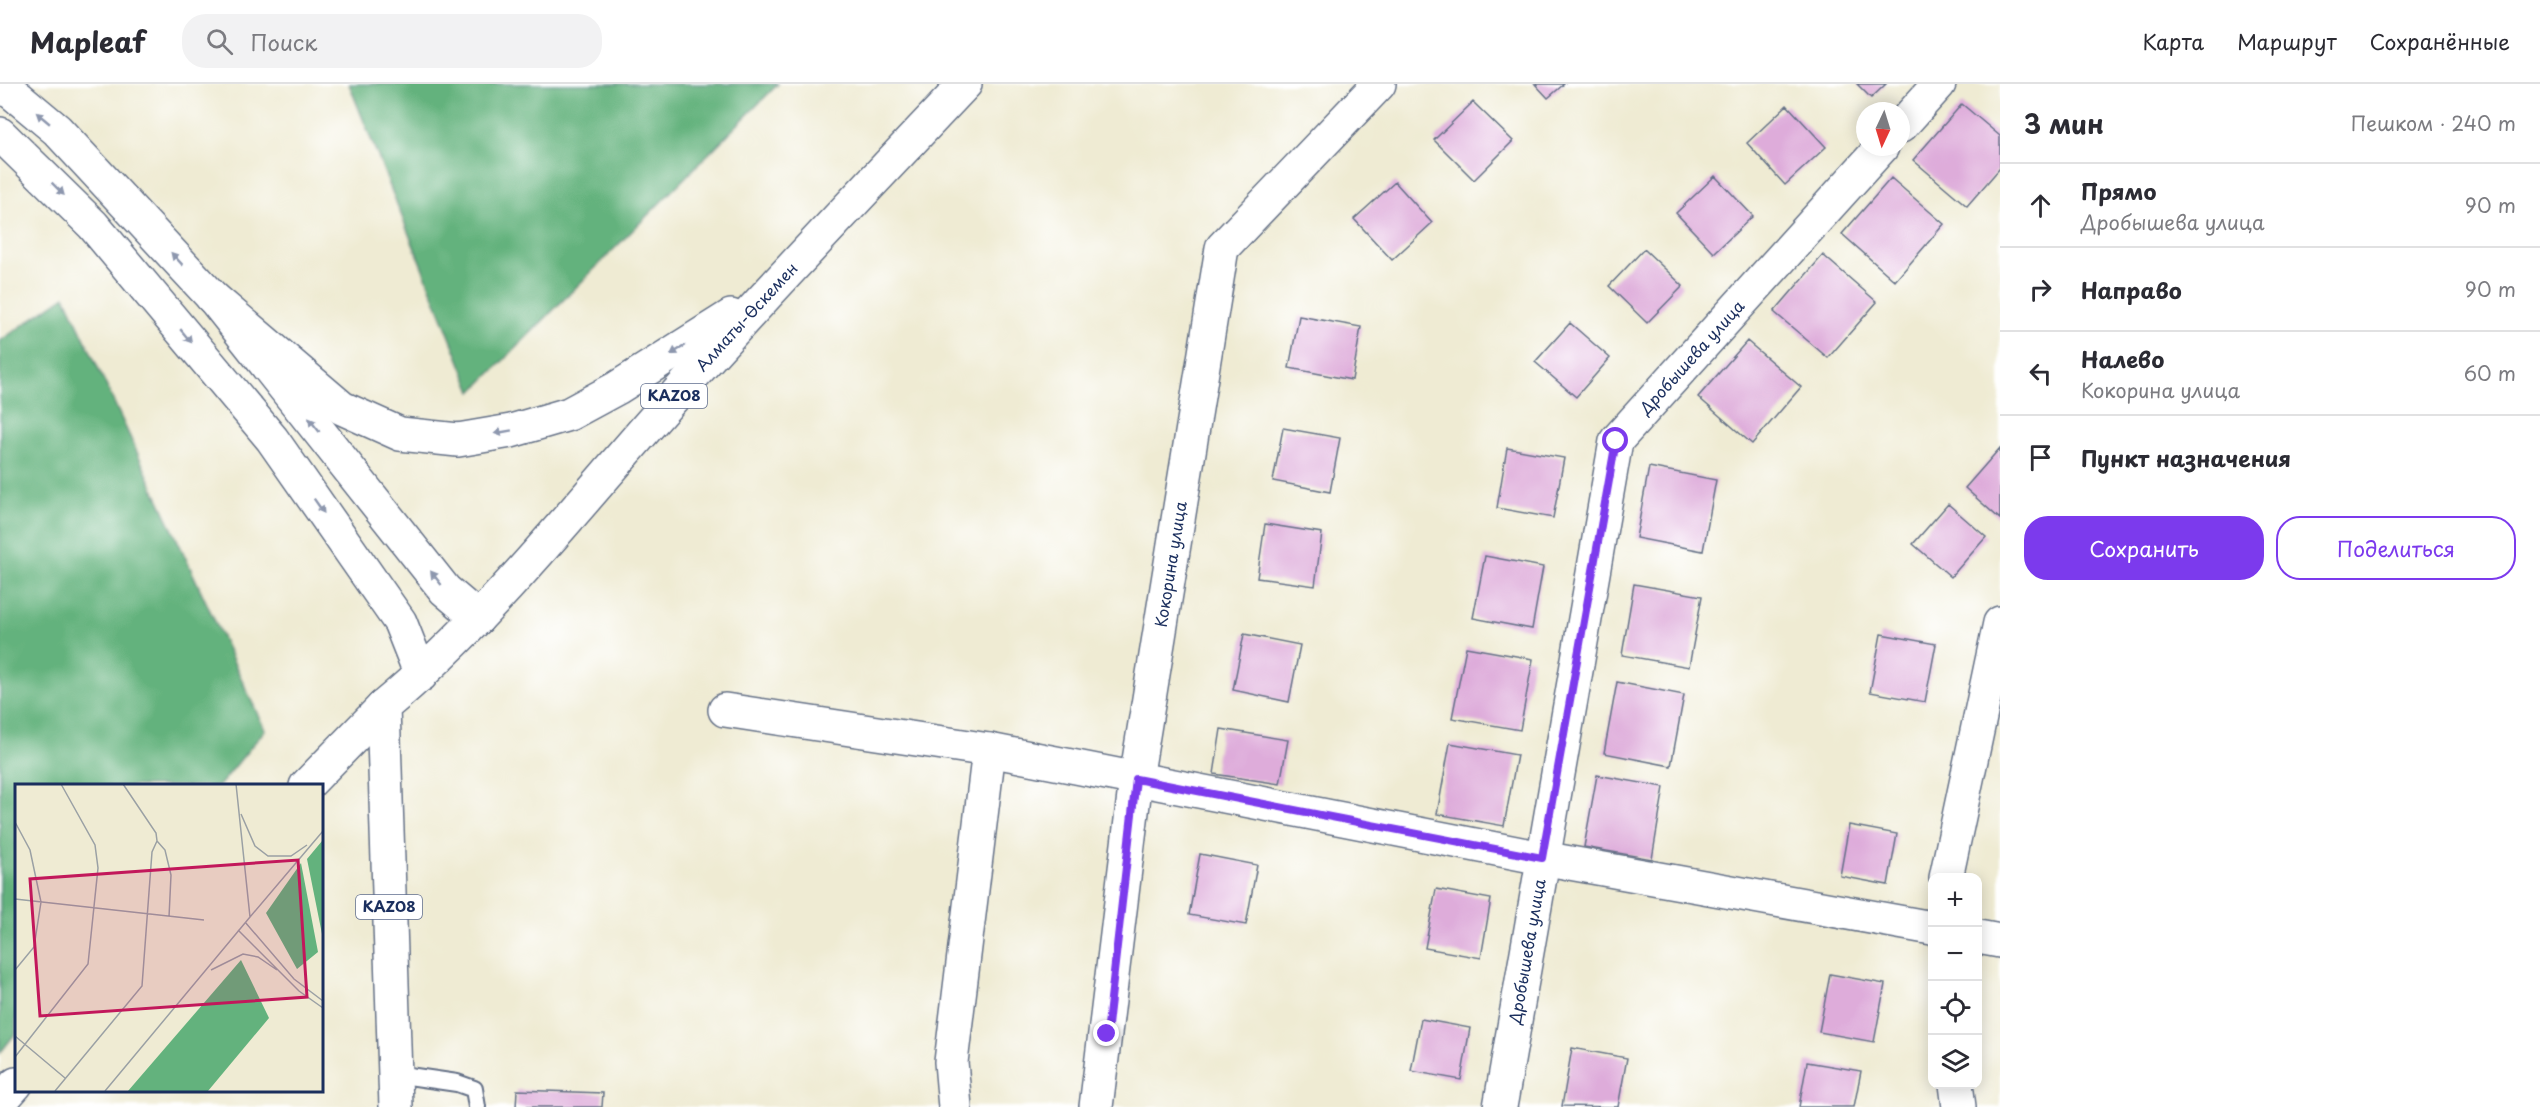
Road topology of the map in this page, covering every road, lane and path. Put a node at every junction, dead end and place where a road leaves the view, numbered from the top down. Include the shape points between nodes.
1 (2, 84) edge
2 (965, 84) edge
3 (1379, 84) edge
4 (1939, 84) edge
5 (1910, 116) edge
6 (0, 134) edge
7 (1874, 156) edge
8 (763, 296) junction
9 (212, 297) junction
10 (478, 618) junction
11 (2000, 623) edge
12 (422, 675) junction
13 (383, 707) junction
14 (725, 710) dead end
15 (989, 750) junction
16 (1136, 779) junction
17 (308, 784) edge
18 (1542, 858) junction
19 (1947, 873) edge
20 (1928, 927) edge
21 (1982, 938) edge
22 (2000, 941) edge
23 (395, 1074) junction
24 (15, 1085) edge
25 (1957, 1089) edge
26 (0, 1101) edge
27 (396, 1107) edge
28 (477, 1107) edge
29 (955, 1107) edge
30 (1096, 1107) edge
31 (1500, 1107) edge
32 (1959, 1107) edge

9 -> 1 main road via 57,130
2 - 8 main road, Алматы-Өскемен / KAZ08
3 - 16 main road, Кокорина улица via 1222,248
4 - 5 main road
6 -> 12 main road via 93,225 272,439 400,622
7 - 18 main road, Дробышева улица via 1616,441
8 -> 9 main road via 569,414 458,440 400,434 342,408
8 - 10 main road, Алматы-Өскемен / KAZ08
10 -> 9 main road via 445,590
10 - 12 main road, Алматы-Өскемен / KAZ08
11 - 19 main road
12 - 13 main road, Алматы-Өскемен / KAZ08
13 - 17 main road, Алматы-Өскемен
13 - 23 main road, KAZ08
14 - 15 main road
15 - 16 main road
15 - 29 main road via 951,1062
16 - 18 main road
16 - 30 main road, Кокорина улица
18 - 20 main road
18 - 31 main road, Дробышева улица
21 - 22 main road
23 - 27 main road, KAZ08
23 - 28 lane via 474,1089
24 - 26 main road
25 - 32 main road

